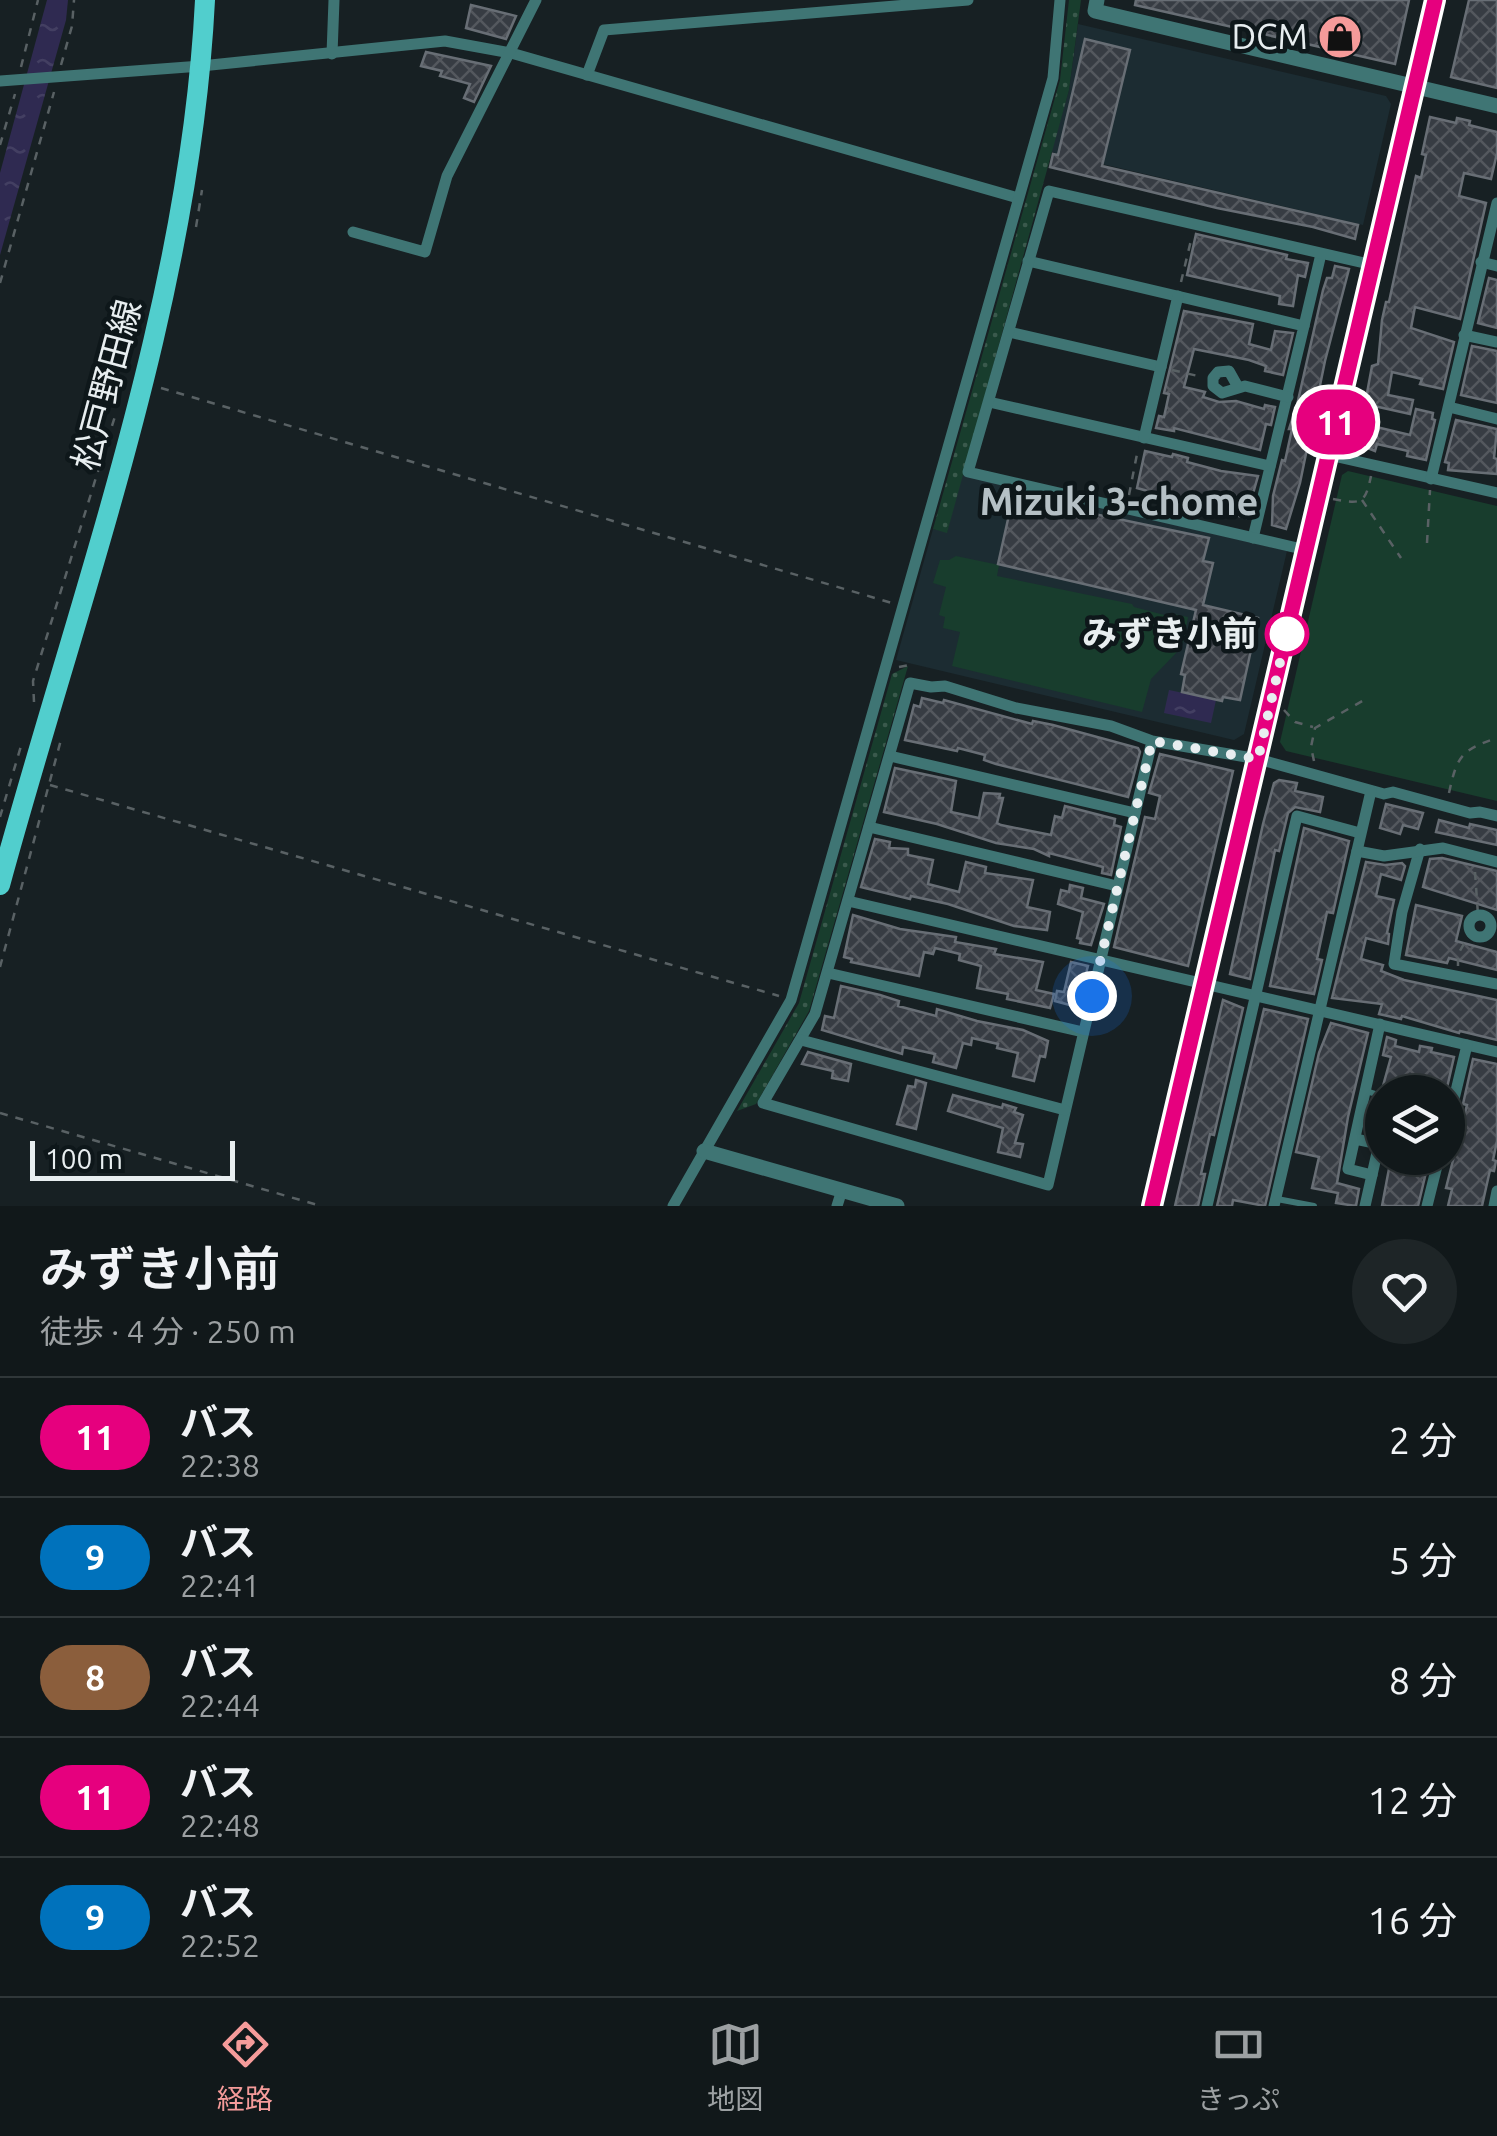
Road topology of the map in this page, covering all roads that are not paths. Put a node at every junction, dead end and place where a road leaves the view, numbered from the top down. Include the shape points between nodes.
1 (205, 0) edge
2 (334, 0) edge
3 (536, 0) edge
4 (968, 0) edge
5 (1060, 0) edge
6 (1096, 0) edge
7 (1435, 0) edge
8 (512, 53) junction
9 (332, 54) junction
10 (202, 66) junction
11 (587, 75) junction
12 (0, 82) edge
13 (1415, 86) junction
14 (1497, 106) edge
15 (1018, 198) junction
16 (1497, 203) edge
17 (353, 232) dead end
18 (1321, 254) junction
19 (1028, 261) junction
20 (1481, 262) junction
21 (1373, 265) junction
22 (1497, 266) edge
23 (1178, 296) junction
24 (1304, 326) junction
25 (1008, 332) junction
26 (1464, 334) junction
27 (1497, 342) edge
28 (1161, 367) junction
29 (1213, 380) road end
30 (1288, 397) junction
31 (989, 402) junction
32 (1449, 408) junction
33 (1497, 418) edge
34 (1142, 438) junction
35 (1329, 454) junction
36 (1270, 466) junction
37 (1431, 484) junction
38 (1497, 493) edge
39 (1253, 538) junction
40 (1306, 550) junction
41 (1152, 741) junction
42 (890, 756) junction
43 (1258, 759) junction
44 (1371, 791) junction
45 (1134, 813) junction
46 (1497, 816) edge
47 (869, 827) junction
48 (1360, 833) junction
49 (1420, 849) junction
50 (1356, 852) junction
51 (1497, 862) edge
52 (0, 885) edge
53 (1117, 886) junction
54 (848, 901) junction
55 (1494, 926) edge
56 (1101, 960) junction
57 (828, 973) junction
58 (1205, 984) junction
59 (1497, 984) edge
60 (1256, 997) junction
61 (1320, 1011) junction
62 (1380, 1024) junction
63 (1083, 1032) junction
64 (800, 1040) junction
65 (1468, 1045) junction
66 (1497, 1052) edge
67 (1369, 1075) edge
68 (1460, 1075) edge
69 (1365, 1095) edge
70 (1065, 1110) junction
71 (1355, 1139) junction
72 (1365, 1141) edge
73 (704, 1151) junction
74 (1365, 1173) edge
75 (1372, 1175) edge
76 (1435, 1175) edge
77 (1497, 1191) edge
78 (839, 1198) edge
79 (1275, 1202) edge
80 (673, 1206) edge
81 (897, 1206) edge
82 (1152, 1206) edge
83 (1206, 1206) edge
84 (1314, 1206) edge
85 (1365, 1206) edge
86 (1427, 1206) edge
87 (1494, 1206) edge

1 - 10 main road, 松戸野田線
2 - 9 street
3 - 8 street
4 - 11 street via 604,30
5 - 15 street via 1053,78
6 - 13 street via 1095,11
7 - 13 street
8 - 9 street via 444,41
8 - 11 street
8 - 17 street via 447,176 425,252
9 - 10 street
10 - 12 street
10 - 52 main road, 松戸野田線 via 159,320
11 - 15 street
13 - 14 street
13 - 21 street
15 - 73 street via 791,1000
16 - 20 street
18 - 19 street via 1049,191
18 - 21 street
18 - 24 street
19 - 23 street
19 - 25 street
20 - 22 street
20 - 26 street
21 - 35 street
23 - 24 street
23 - 28 street
24 - 30 street
25 - 28 street
25 - 31 street
26 - 27 street
26 - 32 street
28 - 34 street
29 - 30 street via 1222,393 1238,387
30 - 36 street
31 - 34 street
31 - 39 street via 968,472
32 - 33 street
32 - 37 street
34 - 36 street
35 - 37 street
35 - 40 street
36 - 39 street
37 - 38 street
39 - 40 street
40 - 43 street
41 - 42 street via 946,686 910,683
41 - 43 street
41 - 45 street
42 - 45 street
42 - 47 street
43 - 44 street
43 - 58 street
44 - 46 street
44 - 48 street
45 - 53 street
47 - 53 street
47 - 54 street
48 - 50 street
48 - 60 street via 1296,816
49 - 50 street via 1384,856
49 - 51 street
49 - 59 street via 1394,964
50 - 61 street
53 - 56 street
54 - 56 street
54 - 57 street
55 - 55 street via 1478,915 1470,922 1471,932 1484,936
56 - 58 street
56 - 63 street
57 - 63 street
57 - 64 street
58 - 60 street
58 - 82 street
60 - 61 street
60 - 83 street
61 - 62 street
61 - 79 street
62 - 65 street
62 - 67 street
63 - 70 street
64 - 70 street
64 - 70 street via 764,1104 1048,1185
65 - 66 street
65 - 68 street
69 - 71 street
71 - 72 street
71 - 74 street via 1348,1169
73 - 78 street
73 - 80 street
75 - 85 street
76 - 86 street
77 - 87 street
78 - 81 street
79 - 84 lane

